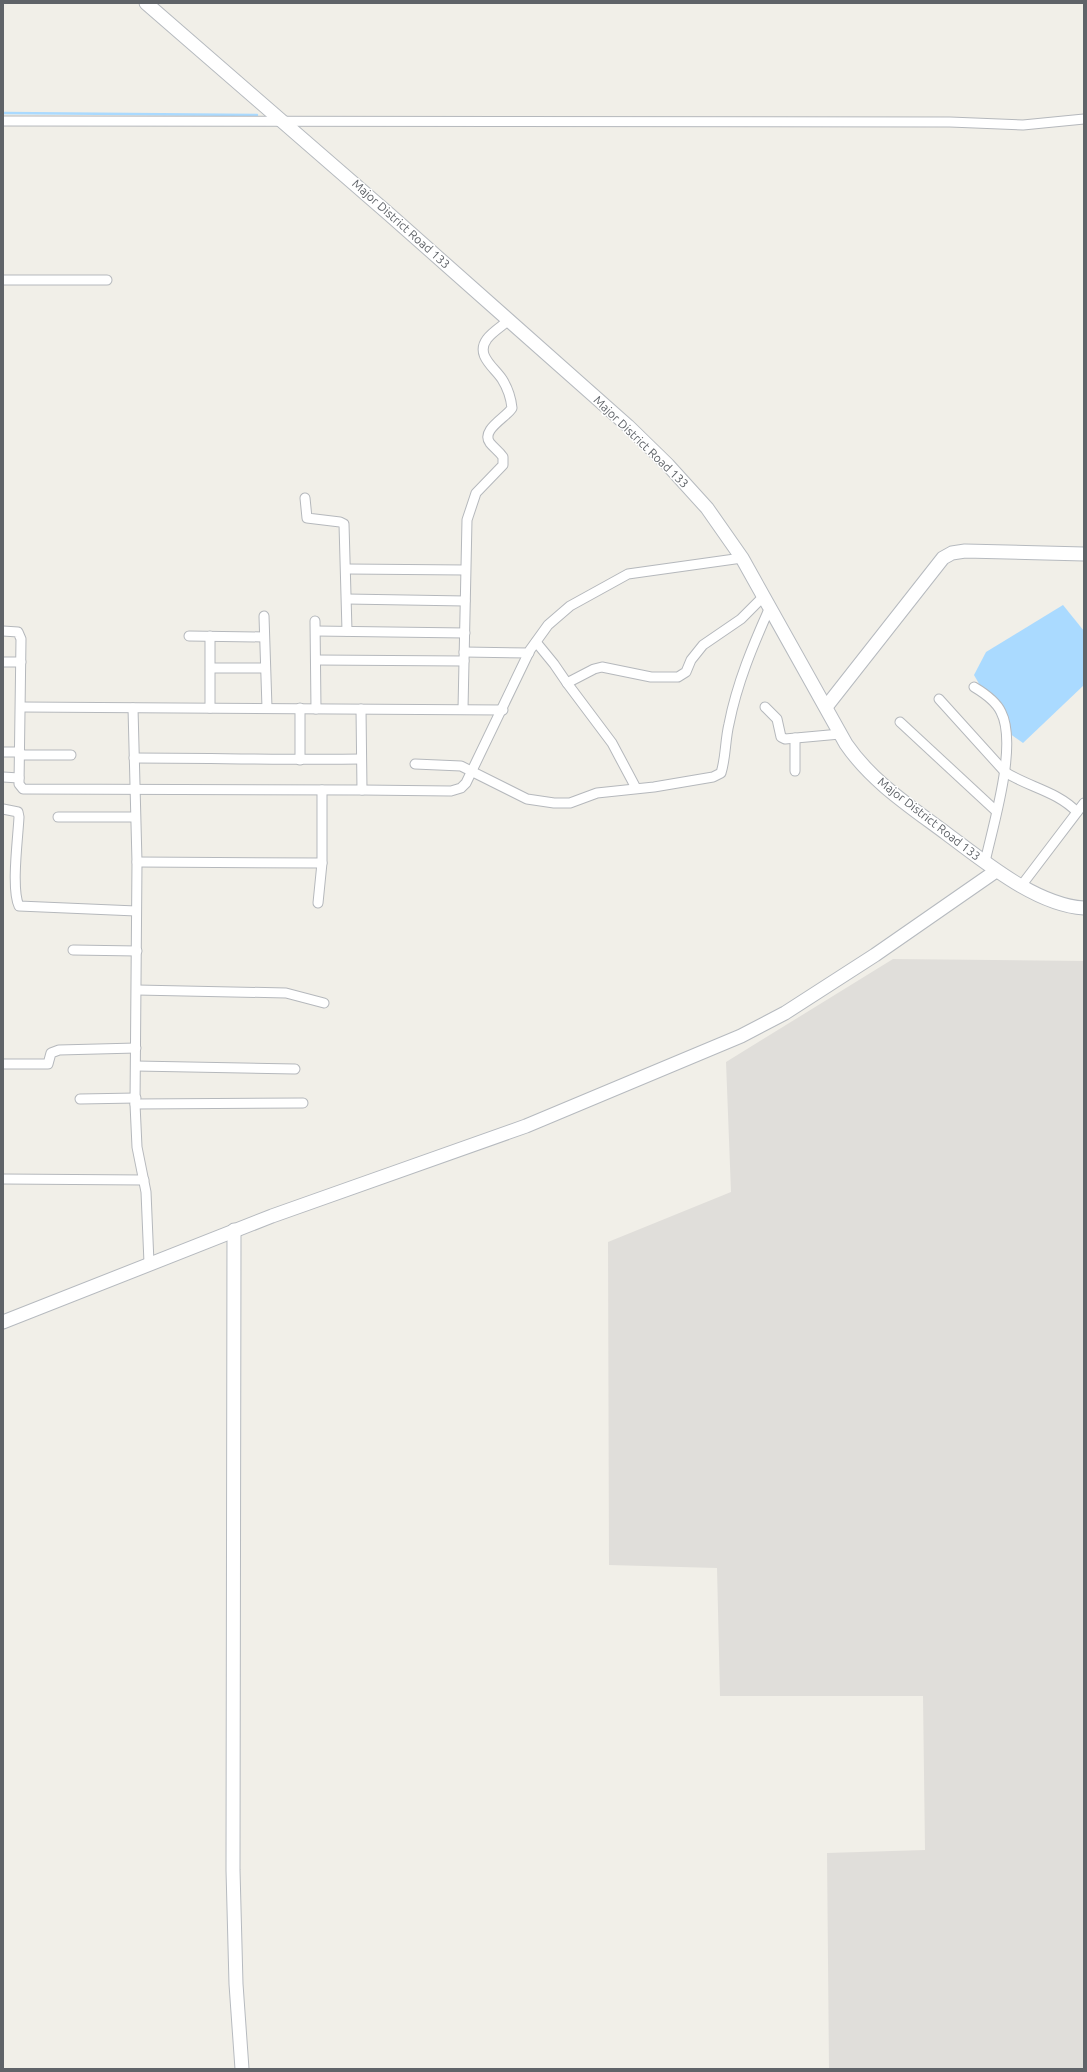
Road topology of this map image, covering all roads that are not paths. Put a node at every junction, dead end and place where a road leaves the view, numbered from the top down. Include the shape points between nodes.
1 (146, 3) edge
2 (1084, 119) edge
3 (283, 120) junction
4 (3, 121) edge
5 (3, 280) edge
6 (106, 280) dead end
7 (509, 320) junction
8 (305, 498) dead end
9 (1084, 554) edge
10 (742, 558) junction
11 (346, 569) junction
12 (465, 570) junction
13 (347, 599) junction
14 (465, 601) junction
15 (767, 602) junction
16 (264, 616) dead end
17 (315, 621) dead end
18 (3, 631) edge
19 (316, 631) junction
20 (347, 632) junction
21 (465, 633) junction
22 (189, 636) dead end
23 (210, 636) junction
24 (264, 637) junction
25 (536, 642) junction
26 (464, 652) junction
27 (529, 653) junction
28 (316, 660) junction
29 (464, 661) junction
30 (3, 662) edge
31 (21, 662) junction
32 (211, 668) junction
33 (265, 668) junction
34 (567, 683) junction
35 (974, 687) dead end
36 (939, 699) dead end
37 (21, 707) junction
38 (764, 707) dead end
39 (826, 707) junction
40 (132, 708) junction
41 (210, 708) junction
42 (267, 708) junction
43 (300, 708) junction
44 (316, 708) junction
45 (361, 709) junction
46 (463, 710) junction
47 (502, 710) junction
48 (900, 722) dead end
49 (840, 734) junction
50 (794, 738) junction
51 (3, 752) edge
52 (20, 754) junction
53 (71, 755) dead end
54 (134, 758) junction
55 (361, 759) junction
56 (300, 760) junction
57 (415, 764) dead end
58 (472, 771) junction
59 (795, 771) dead end
60 (1005, 772) junction
61 (3, 777) edge
62 (19, 778) junction
63 (636, 788) junction
64 (135, 790) junction
65 (322, 790) junction
66 (362, 790) junction
67 (1084, 804) edge
68 (3, 809) edge
69 (996, 811) junction
70 (1077, 812) junction
71 (58, 817) dead end
72 (136, 817) junction
73 (137, 862) junction
74 (985, 862) junction
75 (322, 864) junction
76 (996, 871) junction
77 (1021, 886) junction
78 (318, 903) dead end
79 (1084, 908) edge
80 (136, 911) junction
81 (73, 950) dead end
82 (137, 951) junction
83 (137, 990) junction
84 (324, 1003) dead end
85 (136, 1048) junction
86 (3, 1064) edge
87 (136, 1066) junction
88 (295, 1069) dead end
89 (80, 1099) dead end
90 (136, 1101) junction
91 (303, 1103) dead end
92 (3, 1179) edge
93 (144, 1180) junction
94 (234, 1230) junction
95 (149, 1263) junction
96 (3, 1322) edge
97 (242, 2069) edge

1 - 3 street, Major District Road 133
2 - 3 street via 1023,125 950,122
3 - 4 street
3 - 7 street, Major District Road 133
5 - 6 street
7 - 10 street, Major District Road 133 via 668,465 707,508
7 - 12 street via 487,338 484,344 485,359 502,379 512,408 508,415 492,426 488,437 489,442 503,457 503,464 476,493 470,507
8 - 11 street via 307,518 344,524
9 - 39 street via 965,551 952,553 943,558
10 - 15 street, Major District Road 133
10 - 25 street via 628,574 570,606 548,625
11 - 12 street
11 - 13 street
12 - 14 street
13 - 14 street
13 - 20 street
14 - 21 street
15 - 34 street via 703,645 691,660 686,672 678,678 651,678 602,667
15 - 39 street, Major District Road 133
15 - 63 street via 736,693 721,773 713,777
16 - 24 street
17 - 19 street
18 - 31 street via 15,630 20,634
19 - 20 street
19 - 28 street
20 - 21 street
21 - 26 street
22 - 23 street
23 - 24 street
23 - 32 street
24 - 33 street
25 - 27 street
25 - 34 street
26 - 27 street
26 - 29 street
27 - 47 street
28 - 29 street
28 - 44 street
29 - 46 street
30 - 31 street
31 - 37 street
32 - 33 street
32 - 41 street
33 - 42 street
34 - 63 street via 612,743
35 - 60 street via 1001,710 1004,718
36 - 60 street
37 - 40 street
37 - 52 street
38 - 50 street via 777,719 781,736 784,739
39 - 49 street, Major District Road 133
40 - 41 street
40 - 54 street
41 - 42 street
42 - 43 street
43 - 44 street
43 - 56 street
44 - 45 street
45 - 46 street
45 - 55 street
46 - 47 street
47 - 58 street
48 - 69 street
49 - 50 street
49 - 74 street, Major District Road 133 via 852,752 882,784
50 - 59 street
51 - 52 street
52 - 53 street
52 - 62 street
54 - 56 street
54 - 64 street
55 - 56 street
55 - 66 street
57 - 58 street via 454,765
58 - 63 street via 527,799 554,803 570,803 597,793
58 - 66 street via 466,783 451,791
60 - 69 street
60 - 70 street via 1057,796
61 - 62 street
62 - 64 street via 19,787 23,789
64 - 65 street
64 - 72 street
65 - 66 street
65 - 75 street
67 - 70 street
68 - 80 street via 14,810 20,817 16,878 16,900 19,906
69 - 74 street
70 - 77 street
71 - 72 street
72 - 73 street
73 - 75 street
73 - 80 street
74 - 76 street, Major District Road 133
75 - 78 street
76 - 77 street, Major District Road 133
76 - 94 street via 869,959 785,1013 741,1036 526,1126
77 - 79 street, Major District Road 133 via 1065,906
80 - 82 street
81 - 82 street
82 - 83 street
83 - 84 street via 286,993
83 - 85 street
85 - 86 street via 59,1050 50,1053 48,1064
85 - 87 street
87 - 88 street
87 - 90 street
89 - 90 street
90 - 91 street
90 - 93 street via 137,1147
92 - 93 street
93 - 95 street
94 - 95 street
94 - 97 street via 233,1870 236,1984
95 - 96 street

